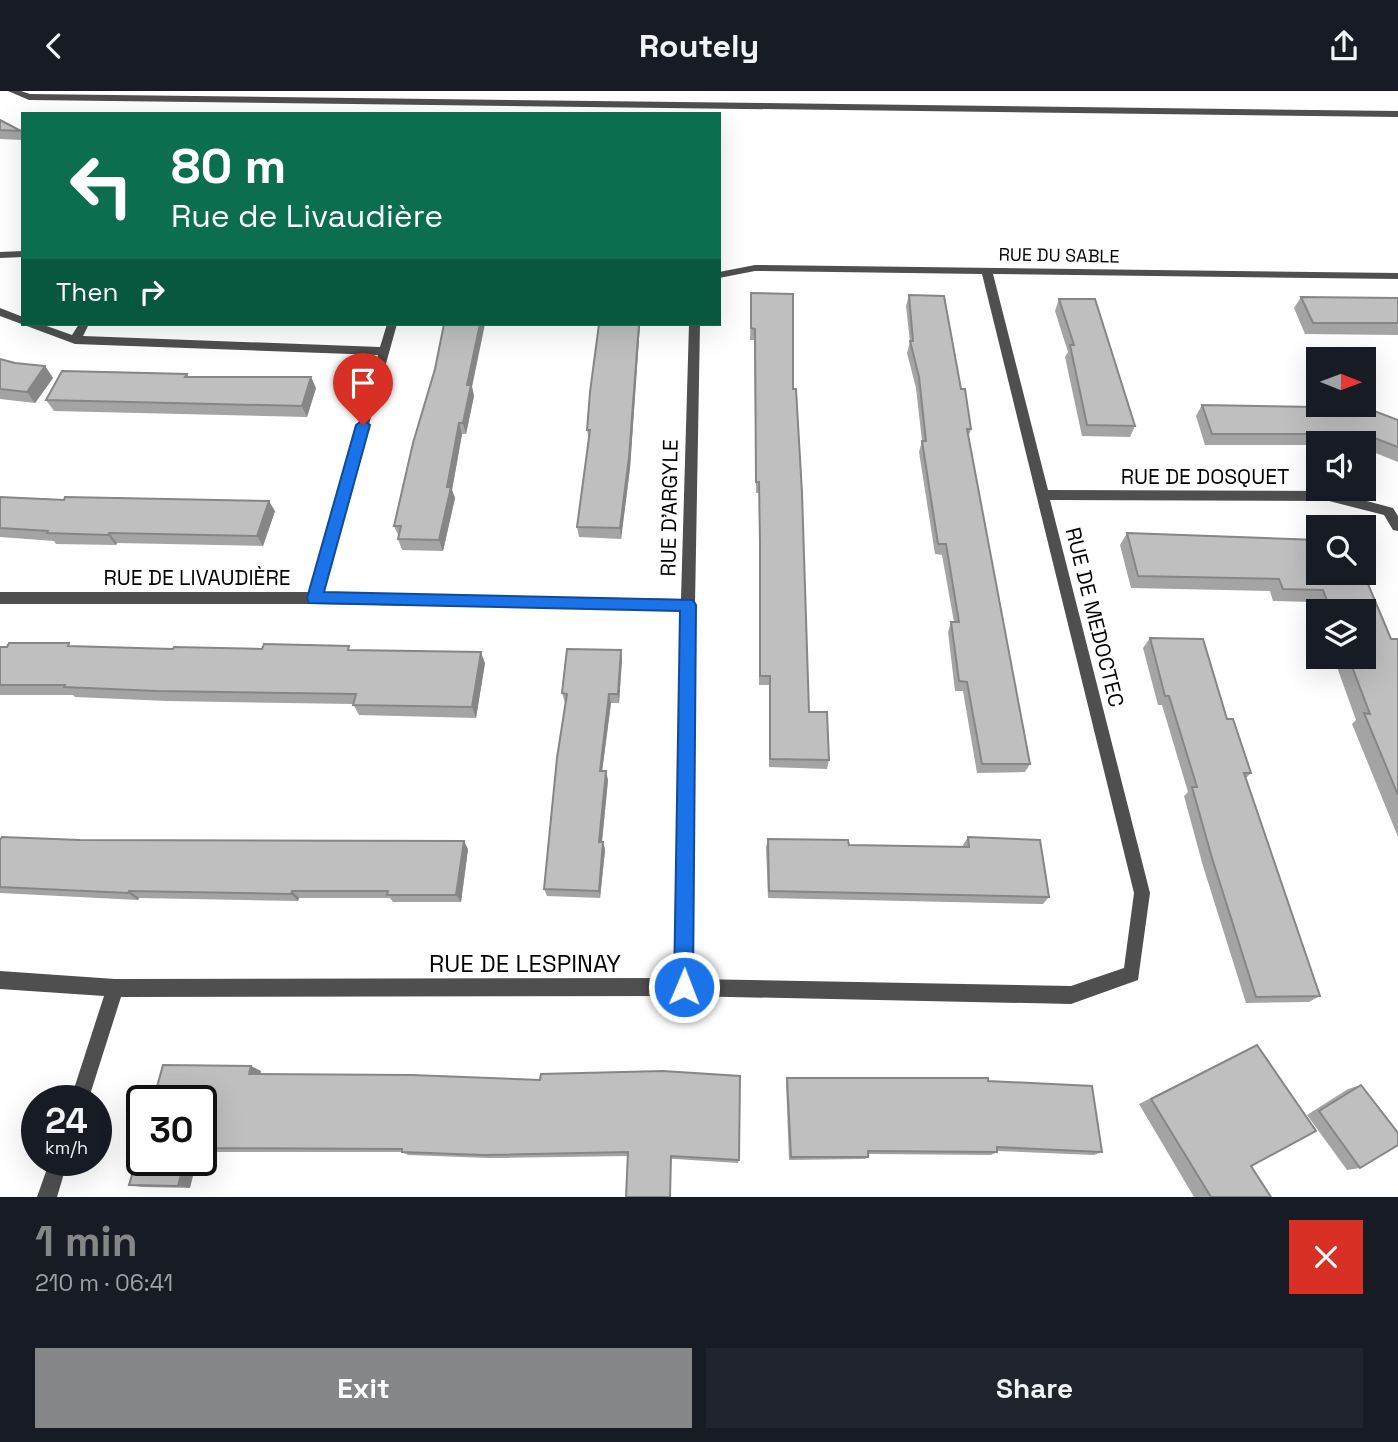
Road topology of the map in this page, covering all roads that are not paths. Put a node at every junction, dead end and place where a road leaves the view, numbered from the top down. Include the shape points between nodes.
1 (12, 91) edge
2 (453, 103) junction
3 (451, 112) edge
4 (1398, 114) edge
5 (21, 254) edge
6 (0, 255) edge
7 (987, 271) junction
8 (721, 275) edge
9 (1398, 275) edge
10 (0, 312) edge
11 (21, 320) edge
12 (36, 326) edge
13 (83, 326) edge
14 (390, 326) edge
15 (695, 326) edge
16 (75, 340) junction
17 (384, 351) junction
18 (1044, 495) junction
19 (1398, 526) edge
20 (0, 598) edge
21 (314, 598) junction
22 (688, 605) junction
23 (1132, 974) joint
24 (0, 980) edge
25 (684, 987) junction
26 (115, 988) junction
27 (84, 1085) edge
28 (54, 1176) edge
29 (47, 1197) edge

1 - 2 street via 29,97
2 - 3 street
2 - 4 street
5 - 6 street
7 - 8 street, RUE DU SABLE via 755,268
7 - 9 street, RUE DU SABLE
7 - 18 street, RUE DE MEDOCTEC
10 - 11 street
12 - 16 street
13 - 16 street
14 - 17 street
15 - 22 street, RUE D'ARGYLE
16 - 17 street
17 - 21 street
18 - 19 street, RUE DE DOSQUET via 1329,496 1388,511
18 - 23 street, RUE DE MEDOCTEC via 1142,893
20 - 21 street, RUE DE LIVAUDIÈRE
21 - 22 street, RUE DE LIVAUDIÈRE
22 - 25 street, RUE D'ARGYLE
23 - 25 street, RUE DE LESPINAY via 1072,995
24 - 26 street, RUE DE LESPINAY
25 - 26 street, RUE DE LESPINAY
26 - 27 street
28 - 29 street

